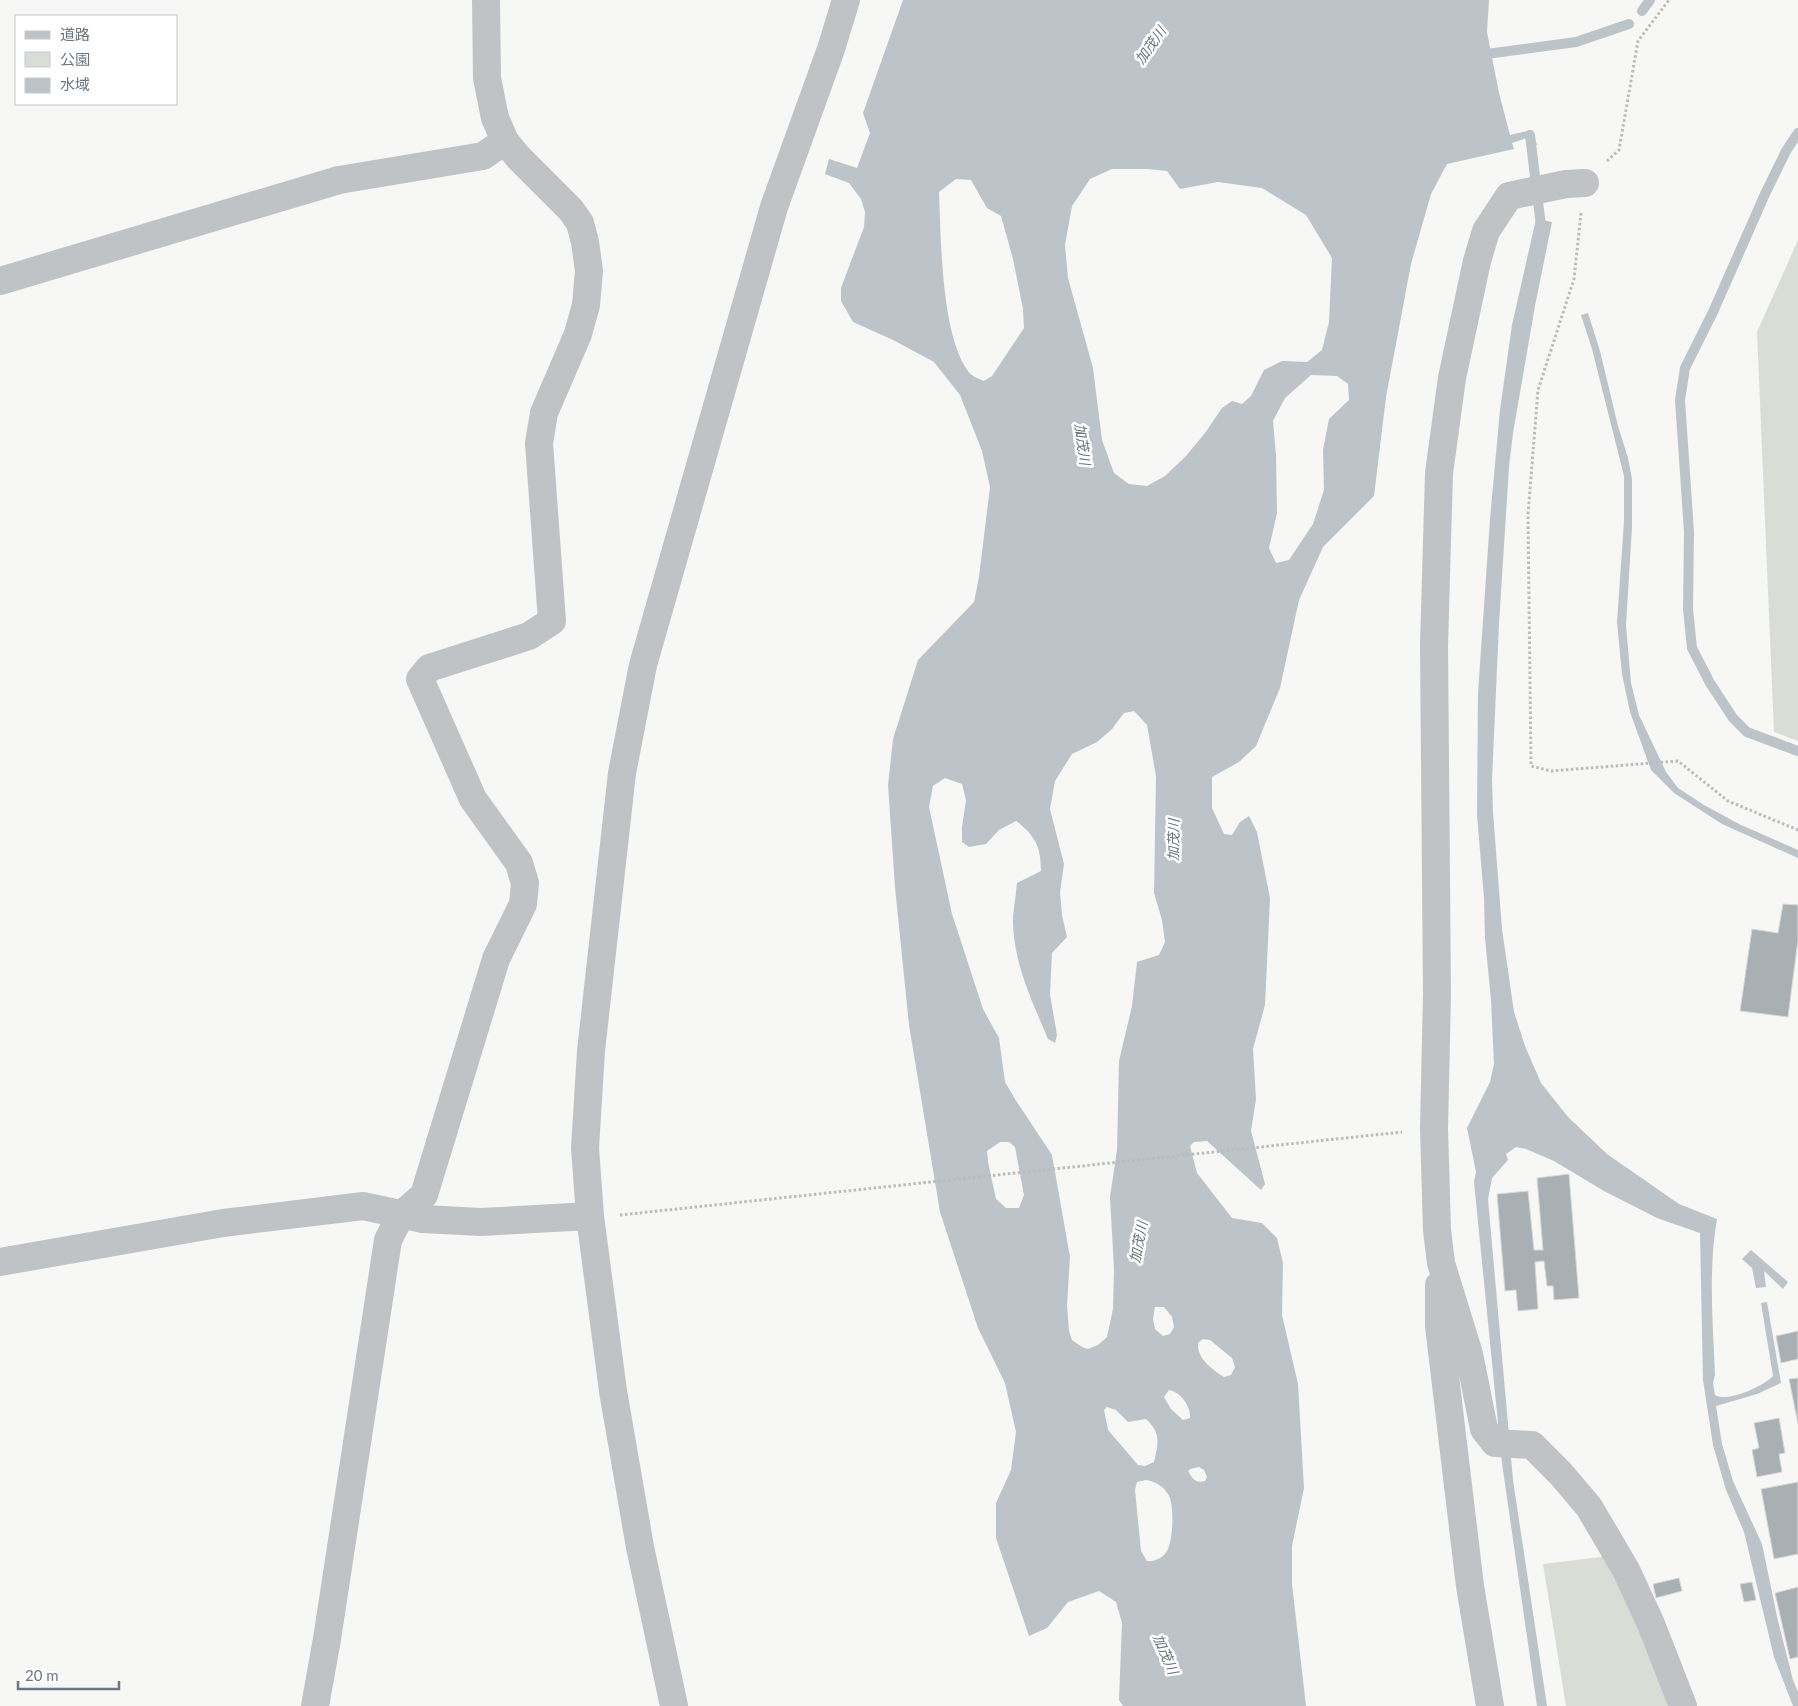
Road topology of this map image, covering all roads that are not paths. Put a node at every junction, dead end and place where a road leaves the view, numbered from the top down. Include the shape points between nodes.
1 (486, 0) edge
2 (846, 0) edge
3 (505, 141) junction
4 (1585, 183) road end
5 (0, 281) edge
6 (401, 1216) junction
7 (603, 1216) junction
8 (0, 1262) edge
9 (1441, 1263) junction
10 (315, 1706) edge
11 (674, 1706) edge
12 (1490, 1706) edge
13 (1683, 1706) edge

1 - 3 street via 487,78 494,118
2 - 7 street via 774,207 643,665 622,772 591,1051 584,1148
3 - 5 street via 483,156 338,180
3 - 6 street via 580,223 589,271 586,305 578,334 544,413 540,443 552,621 529,636 429,668 420,679 473,799 519,863 525,884 523,904 496,959 424,1195
4 - 9 street via 1509,196 1486,231 1452,378 1439,473 1434,645 1437,994 1434,1129
6 - 7 street via 481,1222
6 - 8 street via 363,1206 223,1223
6 - 10 street via 388,1240
7 - 11 street via 613,1390 640,1547
9 - 12 street via 1439,1326 1470,1586
9 - 13 street via 1469,1354 1484,1429 1495,1443 1532,1445 1589,1507 1626,1570

